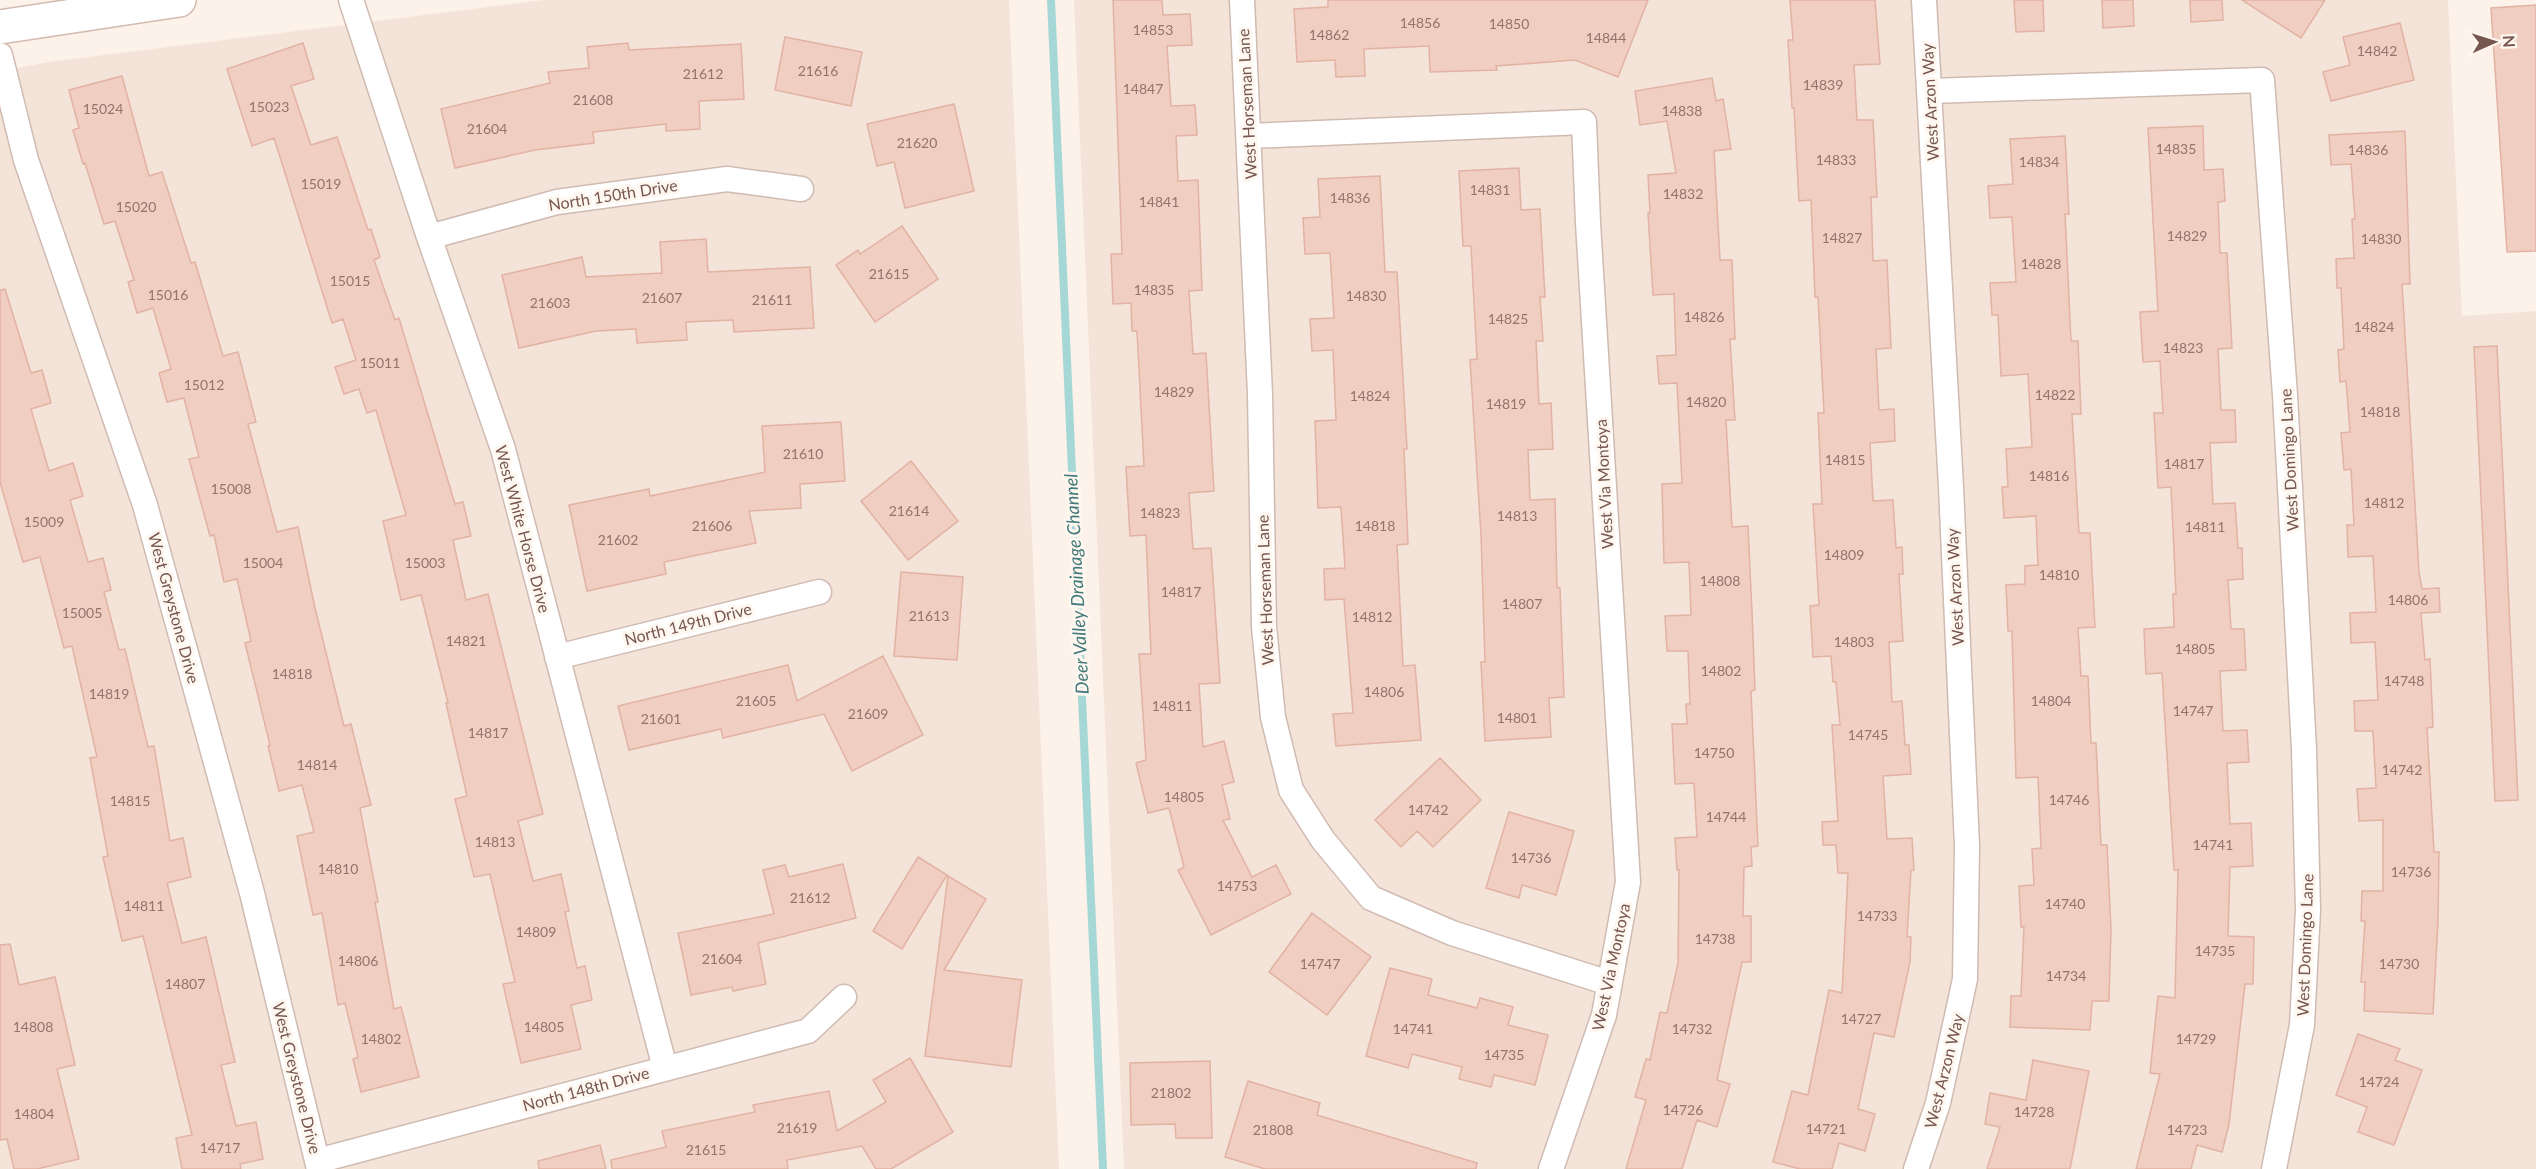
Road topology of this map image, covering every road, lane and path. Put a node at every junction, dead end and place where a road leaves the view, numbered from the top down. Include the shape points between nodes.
1 (180, 0) edge
2 (351, 0) edge
3 (1242, 0) edge
4 (1924, 0) edge
5 (0, 27) edge
6 (0, 55) edge
7 (1930, 91) junction
8 (1249, 136) junction
9 (801, 189) dead end
10 (429, 237) junction
11 (819, 592) dead end
12 (557, 657) junction
13 (1609, 983) junction
14 (844, 997) dead end
15 (665, 1068) junction
16 (318, 1165) edge
17 (1551, 1169) edge
18 (1917, 1169) edge
19 (2274, 1169) edge

1 - 5 street
2 - 10 street, West White Horse Drive
3 - 8 street, West Horseman Lane
4 - 7 street, West Arzon Way
6 - 16 street, West Greystone Drive via 26,160 145,505 252,892
7 - 18 street, West Arzon Way via 1967,846 1966,957 1965,979 1938,1104
7 - 19 street, West Domingo Lane via 2262,80 2287,419 2308,910 2302,1025
8 - 13 street, West Horseman Lane via 1260,394 1264,627 1273,717 1291,790 1323,840 1371,898 1452,933
8 - 13 street, West Via Montoya via 1584,122 1628,882
9 - 10 street, North 150th Drive via 727,178 557,202
10 - 12 street, West White Horse Drive via 503,449
11 - 12 street, North 149th Drive
12 - 15 street, West White Horse Drive
13 - 17 street, West Via Montoya via 1604,1015
14 - 15 street, North 148th Drive via 808,1031
15 - 16 street, North 148th Drive

